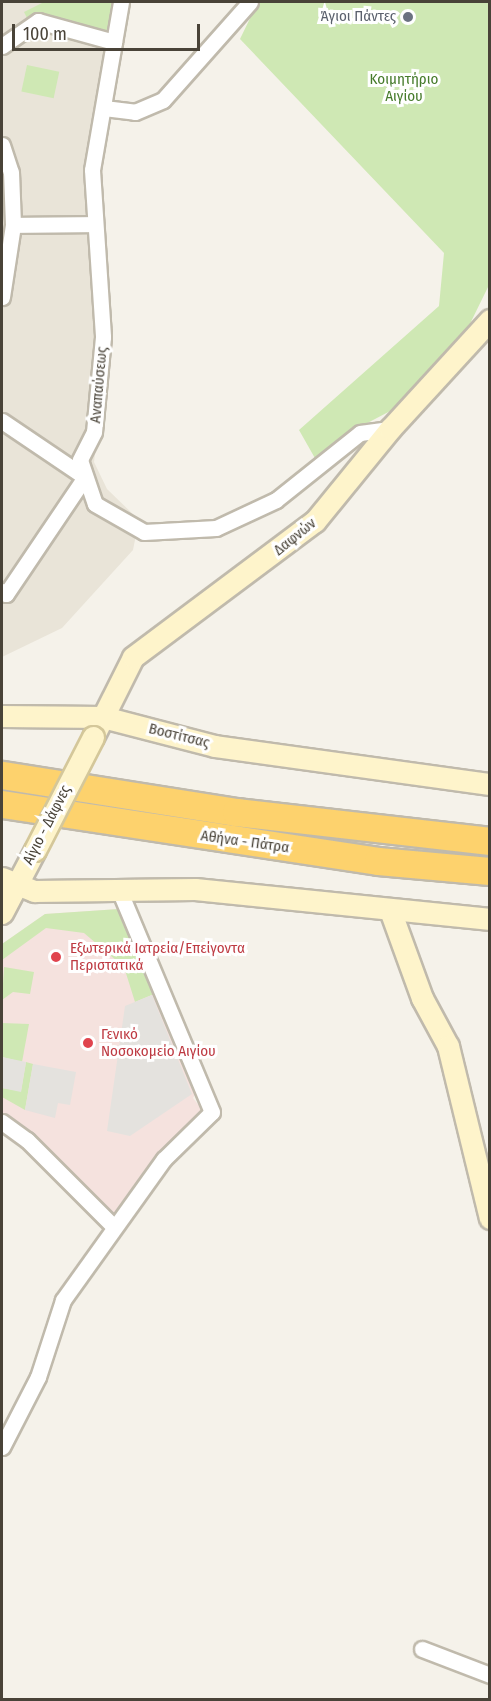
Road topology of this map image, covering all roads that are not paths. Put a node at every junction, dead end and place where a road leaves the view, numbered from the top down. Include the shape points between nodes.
1 (121, 2) edge
2 (250, 2) edge
3 (114, 42) junction
4 (2, 46) edge
5 (104, 108) junction
6 (2, 145) edge
7 (95, 224) junction
8 (14, 225) junction
9 (2, 297) edge
10 (489, 320) edge
11 (2, 421) edge
12 (390, 429) junction
13 (85, 477) junction
14 (2, 591) edge
15 (2, 716) edge
16 (103, 717) junction
17 (93, 737) joint
18 (2, 775) edge
19 (489, 784) edge
20 (2, 804) edge
21 (489, 841) edge
22 (489, 871) edge
23 (9, 881) edge
24 (119, 890) junction
25 (390, 910) junction
26 (2, 914) edge
27 (489, 919) edge
28 (2, 1122) edge
29 (489, 1218) edge
30 (112, 1226) junction
31 (2, 1447) edge
32 (422, 1649) dead end
33 (489, 1675) edge

1 - 3 street, Αναπαύσεως
2 - 5 street via 158,103 135,112
3 - 4 street via 38,21
3 - 5 street, Αναπαύσεως
5 - 7 street, Αναπαύσεως via 92,170
6 - 8 street via 11,172
7 - 8 street
7 - 13 street, Αναπαύσεως via 103,337 94,432 80,460
8 - 9 street
10 - 12 street, Δαφνών
11 - 13 street
12 - 13 street, Αναπαύσεως via 360,434 276,500 202,531 129,527 95,504
12 - 16 street, Δαφνών via 315,521 133,657
13 - 14 street via 6,594
15 - 16 street, Βοστίτσας
16 - 17 street, Δαφνών
16 - 19 street, Βοστίτσας via 197,742 355,769
17 - 23 street, Αίγιο - Δάφνες, bridge via 35,850
18 - 21 highway, Αθήνα - Πάτρα via 236,812
20 - 22 highway, Αθήνα - Πάτρα via 378,861
23 - 24 street via 55,892
23 - 26 street, Αίγιο - Δάφνες
24 - 25 street via 220,891
24 - 30 street via 212,1112 164,1159
25 - 27 street
25 - 29 street via 422,998 448,1046
28 - 30 street via 27,1140
30 - 31 street via 63,1300 38,1377
32 - 33 street

